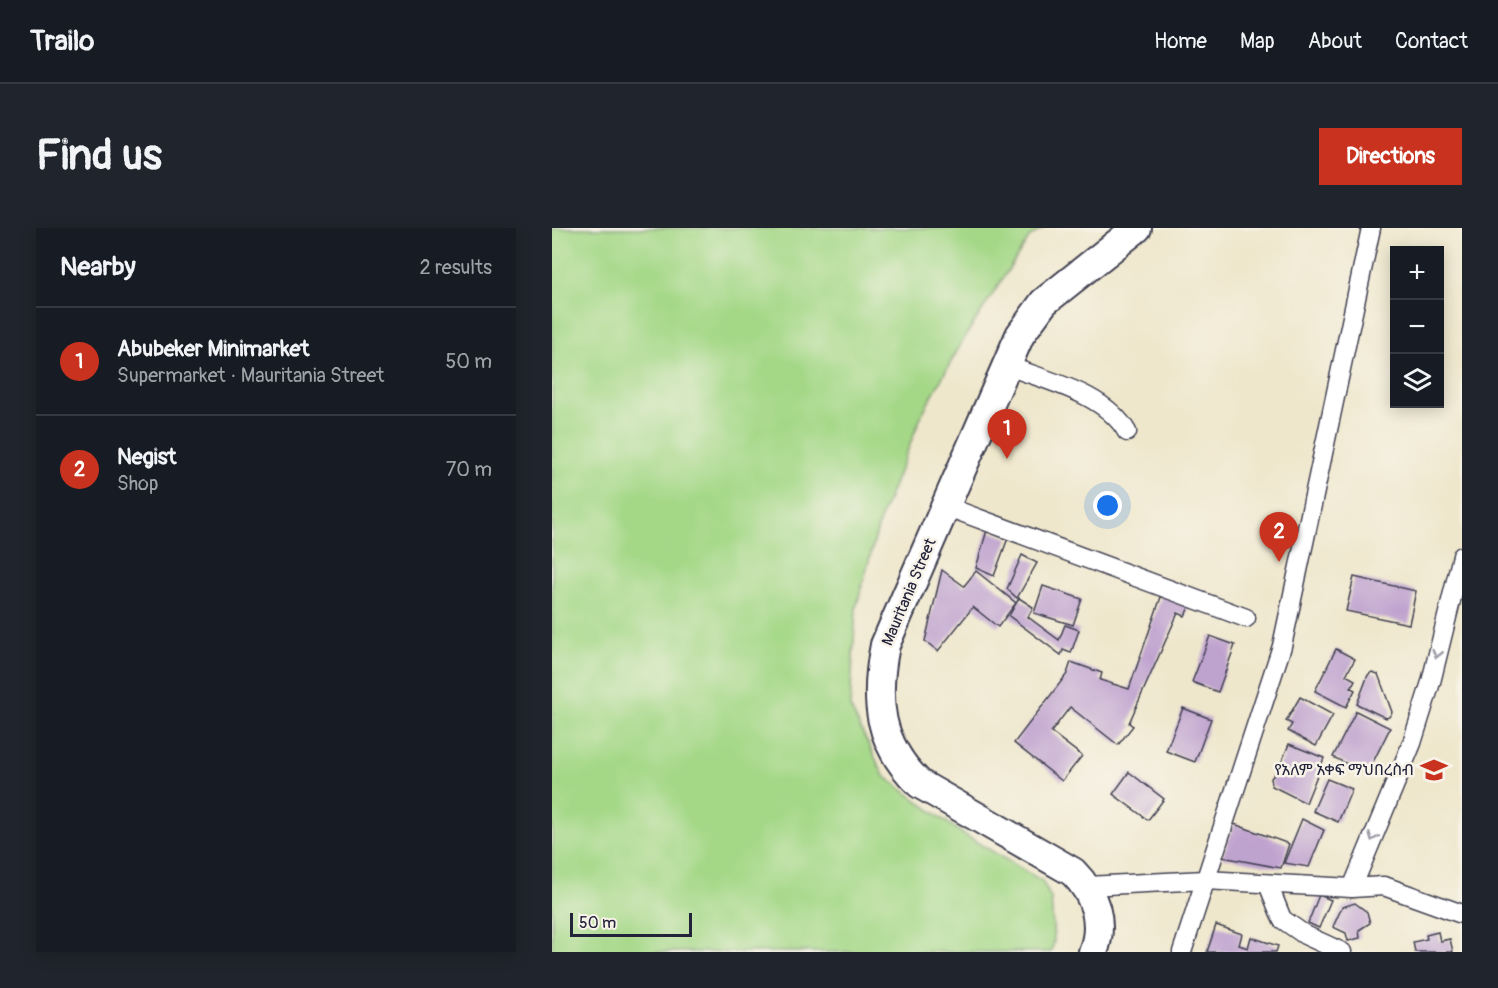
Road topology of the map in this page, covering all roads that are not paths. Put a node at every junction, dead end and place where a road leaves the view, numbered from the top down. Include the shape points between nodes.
1 (1137, 228) edge
2 (1374, 229) edge
3 (1006, 365) junction
4 (1126, 432) dead end
5 (945, 506) junction
6 (1462, 556) edge
7 (1246, 618) dead end
8 (1205, 880) junction
9 (1268, 884) junction
10 (1087, 886) junction
11 (1352, 888) junction
12 (1462, 914) edge
13 (1093, 952) edge
14 (1182, 952) edge
15 (1342, 952) edge

1 - 3 main road, Mauritania Street via 1044,302 1020,335
2 - 8 street via 1282,646
3 - 4 street via 1101,402 1119,418
3 - 5 main road, Mauritania Street
5 - 7 street
5 - 10 main road, Mauritania Street via 885,645 879,677 880,713 888,741 901,766 920,784 1052,858
6 -> 11 street via 1412,743
8 - 9 street
8 - 10 street
8 - 14 street
9 - 11 street
9 - 15 street via 1282,919
10 - 13 main road, Mauritania Street via 1098,920
11 - 12 street via 1384,886

